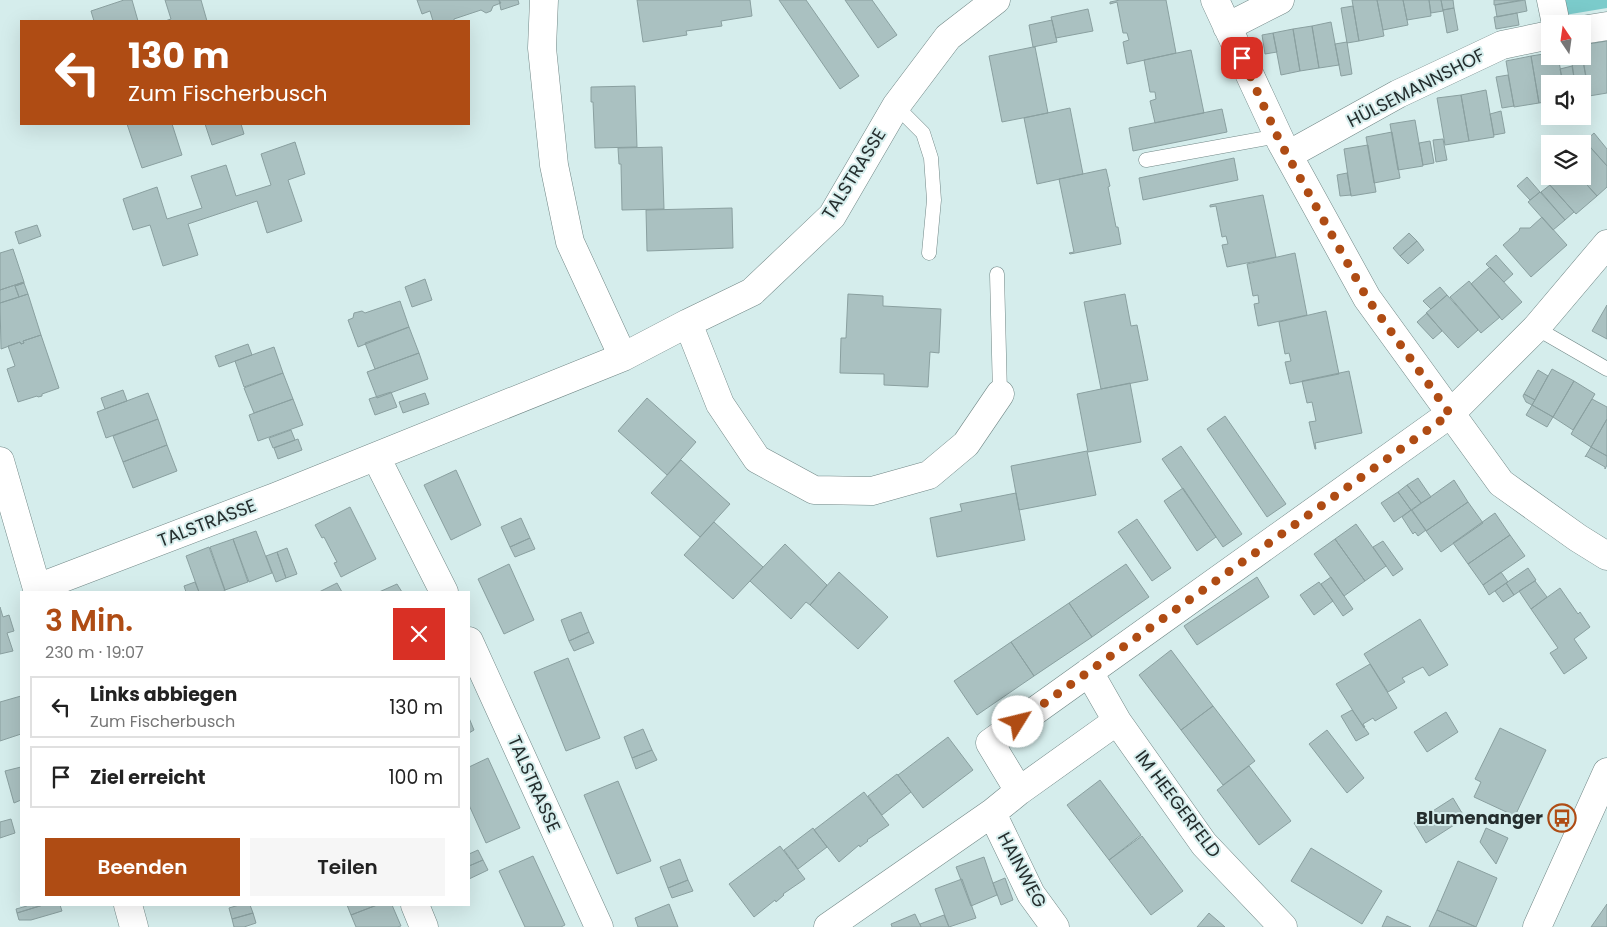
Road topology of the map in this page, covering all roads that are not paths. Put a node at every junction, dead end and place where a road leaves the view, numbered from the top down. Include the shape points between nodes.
1 (544, 0) edge
2 (996, 0) edge
3 (1214, 0) edge
4 (1280, 0) edge
5 (1551, 0) edge
6 (1554, 15) edge
7 (1607, 26) edge
8 (1227, 27) junction
9 (1591, 29) edge
10 (1541, 37) edge
11 (896, 106) junction
12 (1283, 146) junction
13 (1146, 160) dead end
14 (1607, 244) edge
15 (929, 253) dead end
16 (997, 274) dead end
17 (688, 323) junction
18 (1536, 328) junction
19 (623, 357) junction
20 (1607, 369) edge
21 (1000, 394) joint
22 (1450, 414) junction
23 (376, 457) junction
24 (0, 461) edge
25 (1607, 556) edge
26 (38, 590) edge
27 (443, 591) edge
28 (470, 643) edge
29 (1089, 672) junction
30 (1116, 721) junction
31 (1607, 772) edge
32 (1019, 791) junction
33 (992, 812) junction
34 (128, 906) edge
35 (415, 906) edge
36 (134, 927) edge
37 (424, 927) edge
38 (599, 927) edge
39 (828, 927) edge
40 (1055, 927) edge
41 (1283, 927) edge
42 (1537, 927) edge

1 - 19 street via 542,48 554,165 570,242
2 - 11 street, TALSTRASSE via 948,37
3 - 8 street
4 - 8 street
5 - 6 street
7 - 9 street
8 - 12 street
10 - 12 street, HÜLSEMANNSHOF via 1502,45
11 - 15 lane via 924,133 931,158 934,200
11 - 17 street, TALSTRASSE via 832,216 752,292
12 - 13 lane
12 - 22 street via 1367,298
14 - 18 street
16 - 21 lane
17 - 19 street, TALSTRASSE
17 - 21 street via 720,404 757,459 814,490 872,491 929,475 966,444
18 - 20 lane
18 - 22 street
19 - 23 street, TALSTRASSE
22 - 25 street via 1501,483
22 - 29 street
23 - 26 street, TALSTRASSE
23 - 27 street
24 - 26 street
28 - 38 street, TALSTRASSE
29 - 30 street, IM HEEGERFELD
29 - 32 street via 990,743
30 - 32 street
30 - 41 street, IM HEEGERFELD via 1204,844
31 - 42 street
32 - 33 street
33 - 39 street
33 - 40 street, HAINWEG via 1031,894
34 - 36 street
35 - 37 street

